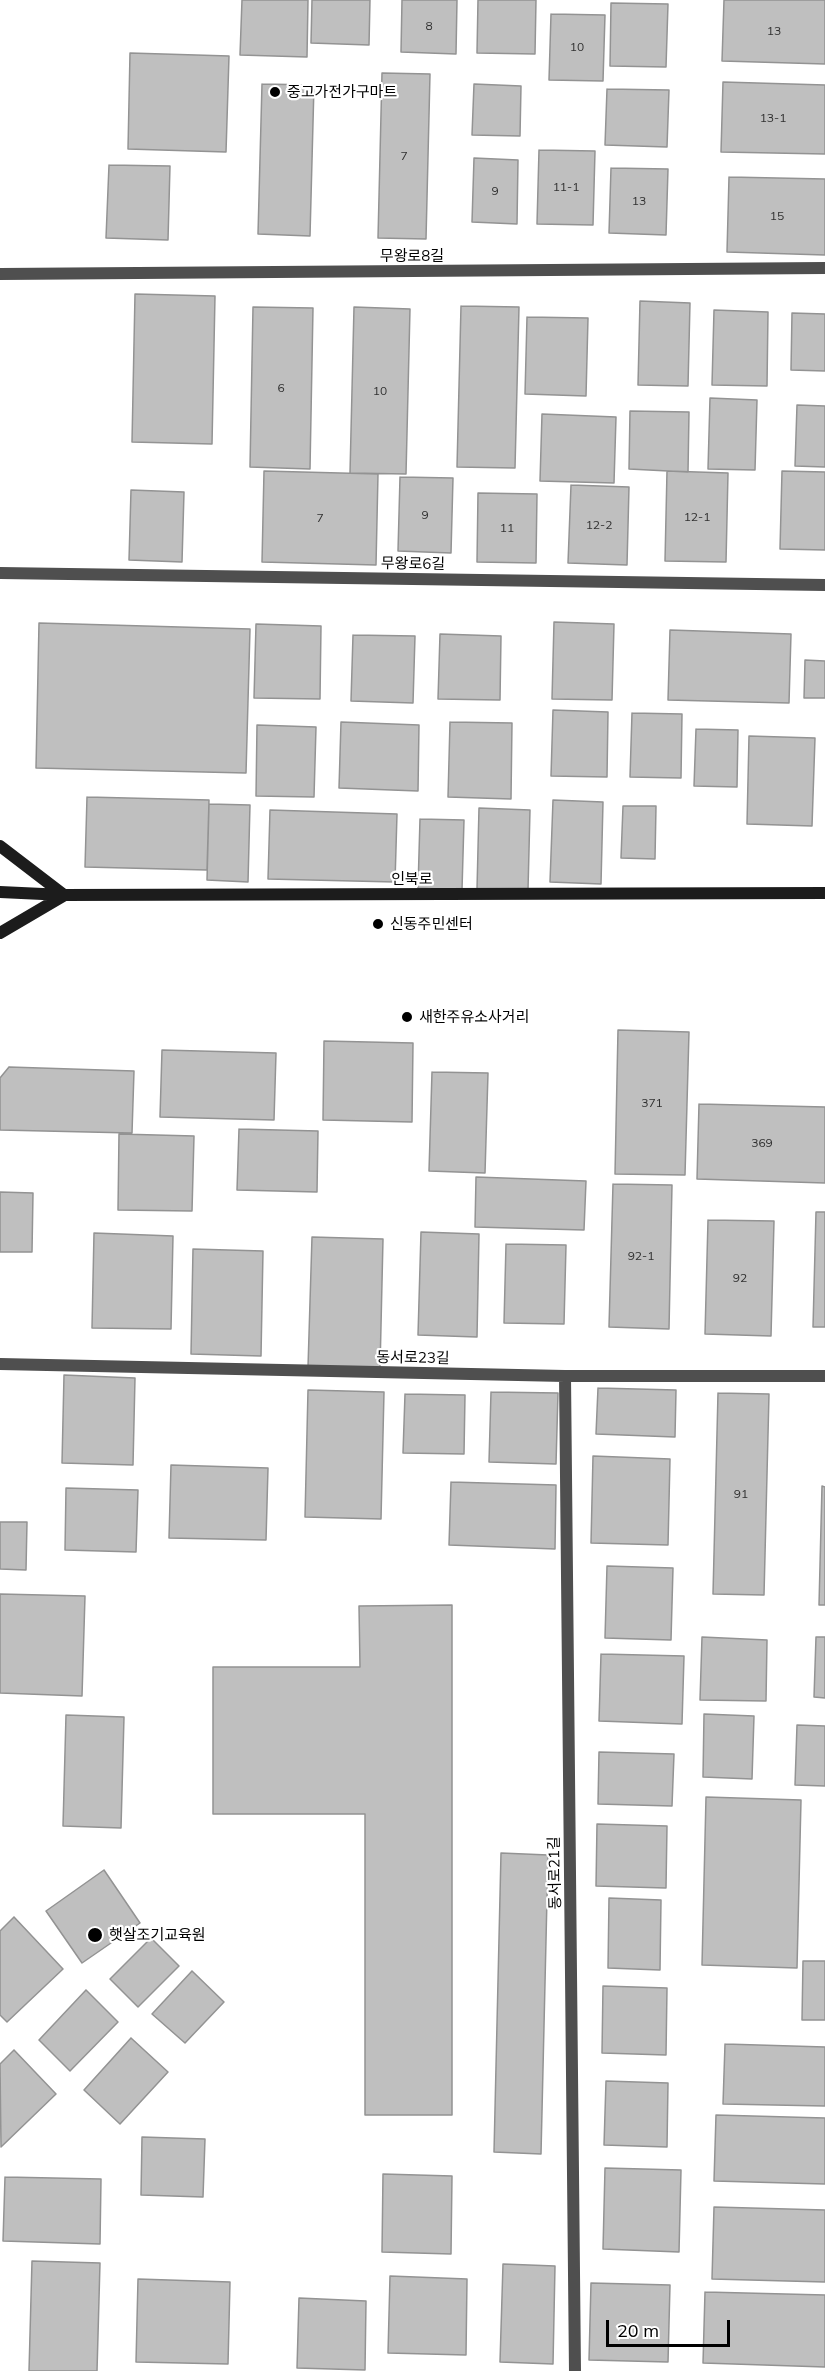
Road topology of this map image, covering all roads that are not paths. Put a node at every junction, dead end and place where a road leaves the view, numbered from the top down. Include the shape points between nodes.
1 (825, 268) edge
2 (0, 274) edge
3 (0, 573) edge
4 (825, 585) edge
5 (0, 846) edge
6 (0, 892) edge
7 (825, 893) edge
8 (64, 895) junction
9 (0, 933) edge
10 (0, 1364) edge
11 (565, 1376) junction
12 (825, 1376) edge
13 (575, 2371) edge

1 - 2 street, 무왕로8길
3 - 4 street, 무왕로6길
5 - 8 street
6 - 8 street, 인북로
7 - 8 street, 인북로
8 - 9 street
10 - 11 street, 동서로23길
11 - 12 street, 동서로23길
11 - 13 street, 동서로21길

